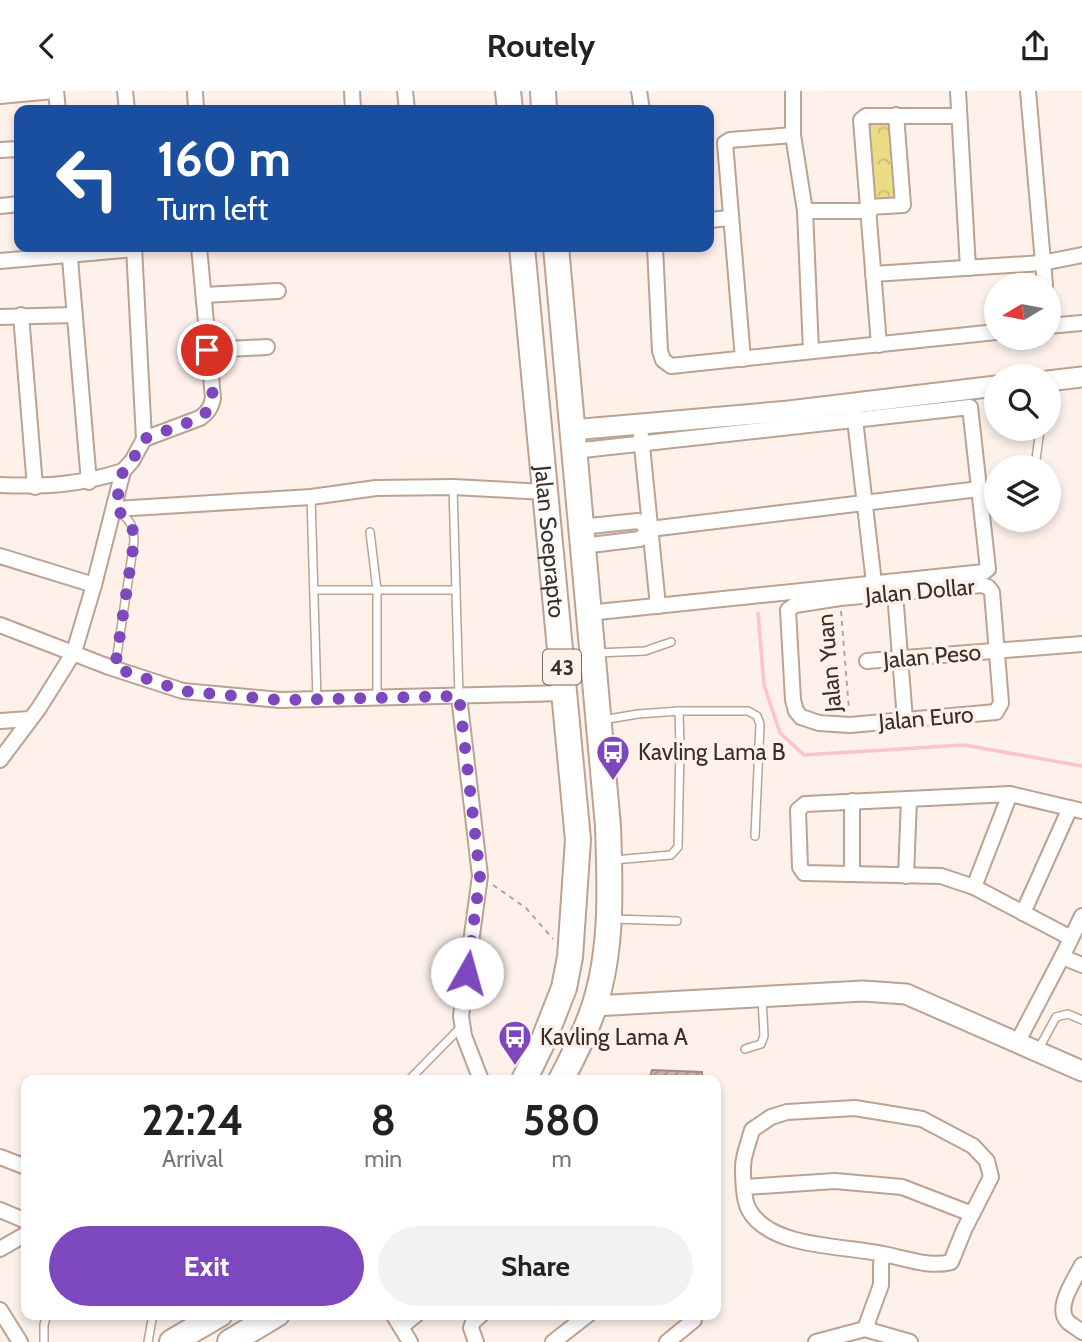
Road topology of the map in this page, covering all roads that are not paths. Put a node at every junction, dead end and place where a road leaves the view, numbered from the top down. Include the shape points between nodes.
1 (54, 91) edge
2 (793, 91) edge
3 (958, 91) edge
4 (1028, 91) edge
5 (0, 96) edge
6 (896, 115) junction
7 (960, 115) junction
8 (793, 135) junction
9 (869, 209) junction
10 (805, 211) junction
11 (730, 218) junction
12 (714, 220) edge
13 (56, 252) edge
14 (69, 252) edge
15 (134, 252) edge
16 (200, 252) edge
17 (522, 252) edge
18 (556, 252) edge
19 (655, 252) edge
20 (1082, 255) edge
21 (0, 261) edge
22 (1042, 263) junction
23 (968, 268) junction
24 (1043, 273) edge
25 (873, 274) junction
26 (278, 291) dead end
27 (204, 295) junction
28 (21, 315) junction
29 (74, 315) junction
30 (0, 317) edge
31 (1061, 323) edge
32 (1082, 323) edge
33 (984, 333) edge
34 (880, 345) junction
35 (267, 347) dead end
36 (207, 350) junction
37 (811, 351) junction
38 (743, 359) junction
39 (1082, 377) edge
40 (1061, 379) edge
41 (984, 388) edge
42 (854, 411) junction
43 (640, 434) junction
44 (144, 439) junction
45 (573, 441) junction
46 (123, 471) junction
47 (89, 482) junction
48 (0, 485) edge
49 (36, 487) junction
50 (453, 487) junction
51 (979, 489) junction
52 (545, 492) junction
53 (311, 497) junction
54 (864, 503) junction
55 (115, 509) junction
56 (650, 529) junction
57 (370, 532) dead end
58 (581, 536) junction
59 (0, 556) edge
60 (874, 583) junction
61 (94, 585) junction
62 (314, 590) junction
63 (377, 590) junction
64 (456, 590) junction
65 (895, 593) junction
66 (659, 606) junction
67 (588, 613) junction
68 (0, 625) edge
69 (671, 642) dead end
70 (1082, 644) edge
71 (998, 650) junction
72 (74, 652) junction
73 (592, 653) junction
74 (901, 658) junction
75 (867, 661) dead end
76 (115, 668) junction
77 (564, 693) junction
78 (459, 696) junction
79 (377, 698) junction
80 (317, 699) junction
81 (678, 711) junction
82 (796, 711) joint
83 (30, 719) junction
84 (0, 720) edge
85 (905, 720) junction
86 (598, 721) junction
87 (0, 760) edge
88 (1010, 794) junction
89 (909, 799) junction
90 (852, 801) junction
91 (1076, 809) edge
92 (755, 836) dead end
93 (609, 860) junction
94 (852, 874) junction
95 (906, 876) junction
96 (974, 887) junction
97 (1023, 913) junction
98 (1082, 916) edge
99 (608, 919) junction
100 (677, 922) dead end
101 (1071, 938) junction
102 (1062, 957) junction
103 (1082, 965) edge
104 (762, 996) junction
105 (594, 1006) junction
106 (1082, 1020) edge
107 (462, 1026) junction
108 (1017, 1043) junction
109 (745, 1049) dead end
110 (1037, 1052) junction
111 (1082, 1072) edge
112 (414, 1075) edge
113 (479, 1075) edge
114 (526, 1075) edge
115 (563, 1075) edge
116 (0, 1157) edge
117 (21, 1165) edge
118 (745, 1187) junction
119 (0, 1210) edge
120 (972, 1214) junction
121 (21, 1219) edge
122 (21, 1237) edge
123 (0, 1249) edge
124 (883, 1254) junction
125 (1082, 1265) edge
126 (0, 1310) edge
127 (45, 1320) edge
128 (152, 1320) edge
129 (210, 1320) edge
130 (269, 1320) edge
131 (397, 1320) edge
132 (475, 1320) edge
133 (581, 1320) edge
134 (694, 1320) edge
135 (865, 1329) junction
136 (1082, 1332) edge
137 (20, 1342) edge
138 (44, 1342) edge
139 (148, 1342) edge
140 (172, 1342) edge
141 (230, 1342) edge
142 (410, 1342) edge
143 (476, 1342) edge
144 (553, 1342) edge
145 (667, 1342) edge
146 (816, 1342) edge
147 (910, 1342) edge

1 - 5 street
2 - 8 street
3 - 7 street
4 - 22 street
6 - 7 street
6 - 9 street via 903,205
6 - 9 street via 861,120
7 - 23 street
8 - 10 street
8 - 11 street via 726,141
9 - 10 street
9 - 25 street
10 - 37 street
11 - 12 street
11 - 38 street
13 - 21 street
14 - 29 street
15 - 44 street
16 - 27 street
17 - 52 highway, Jalan Soeprapto / 43
18 - 45 highway, Jalan Soeprapto / 43
19 - 38 street via 660,351 667,365
20 - 22 street
22 - 23 street
22 - 24 street
23 - 25 street
25 - 34 street
26 - 27 street
27 - 36 street
28 - 29 street
28 - 30 street
28 - 49 street
29 - 47 street
31 - 32 street
33 - 34 street
34 - 37 street
35 - 36 street
36 - 44 street via 213,398 207,413
37 - 38 street
39 - 40 street
41 - 42 street
42 - 43 street via 789,411
42 - 51 street via 970,407
42 - 54 street
43 - 45 street
43 - 56 street
44 - 46 street
45 - 58 highway, Jalan Soeprapto / 43
46 - 47 street
46 - 55 street
47 - 49 street
48 - 49 street
50 - 52 street
50 - 53 street via 376,488
50 - 64 lane
51 - 54 street
51 - 60 street via 988,569
52 - 77 highway, Jalan Soeprapto / 43
53 - 55 street
53 - 62 lane
54 - 56 street
54 - 60 street
55 - 61 street
55 - 76 lane via 127,517 134,530
56 - 58 street via 638,521
56 - 66 street
57 - 63 lane
58 - 67 highway, Jalan Soeprapto / 43
59 - 61 street
60 - 66 street
61 - 72 street
62 - 63 lane
62 - 80 lane
63 - 64 lane
63 - 79 lane
64 - 78 lane
65 - 71 street, Jalan Dollar via 986,586 992,591
65 - 74 street
65 - 82 street, Jalan Dollar via 795,605 788,610
66 - 67 street
67 - 73 highway, Jalan Soeprapto / 43
68 - 72 street
69 - 73 lane via 645,650
70 - 71 street, Jalan Peso
71 - 74 street, Jalan Peso
71 - 85 street, Jalan Euro via 1001,703 996,712
72 - 76 street
72 - 83 street
73 - 86 highway, Jalan Soeprapto / 43
74 - 75 street, Jalan Peso
74 - 85 street
76 - 80 street via 183,691
77 - 78 street
77 - 114 highway, Jalan Soeprapto / 43 via 578,840 570,957 564,988
78 - 79 street
78 - 107 street via 480,876
79 - 80 street
81 - 86 lane
81 - 92 lane via 748,711 757,716
81 - 93 lane via 678,847 671,855
82 - 85 street, Jalan Euro via 818,723
83 - 84 street
83 - 87 street
86 - 93 highway, Jalan Soeprapto / 43
88 - 89 street
88 - 91 street
88 - 96 street
89 - 90 street
89 - 95 street
90 - 94 street
90 - 94 street via 805,804 798,810 802,872
91 - 97 street
93 - 99 highway, Jalan Soeprapto / 43
94 - 95 street
95 - 96 street via 941,876
96 - 97 street
97 - 101 street
98 - 101 street
99 - 100 lane
99 - 105 highway, Jalan Soeprapto / 43
101 - 102 street
102 - 103 street
102 - 108 street
104 - 105 street
104 - 108 street via 863,991 906,994
104 - 109 lane via 764,1037 761,1044
105 - 115 highway, Jalan Soeprapto / 43
106 - 110 lane via 1068,1014 1056,1017
107 - 112 lane
107 - 113 street
108 - 110 street
110 - 111 street
116 - 117 street
118 - 120 street via 835,1181 902,1187
118 - 120 street via 743,1165 752,1130 788,1112 855,1108 922,1119 973,1146 987,1161 991,1177
118 - 124 street via 747,1207 768,1229 791,1239
119 - 121 street
120 - 124 street via 951,1262 932,1264
122 - 123 street
124 - 135 street via 881,1285
125 - 136 street via 1063,1313
126 - 137 street
127 - 138 lane
128 - 139 lane
129 - 140 highway
130 - 141 highway
131 - 142 street
132 - 143 street via 471,1328
133 - 144 street
134 - 145 street
135 - 146 street
135 - 147 street

